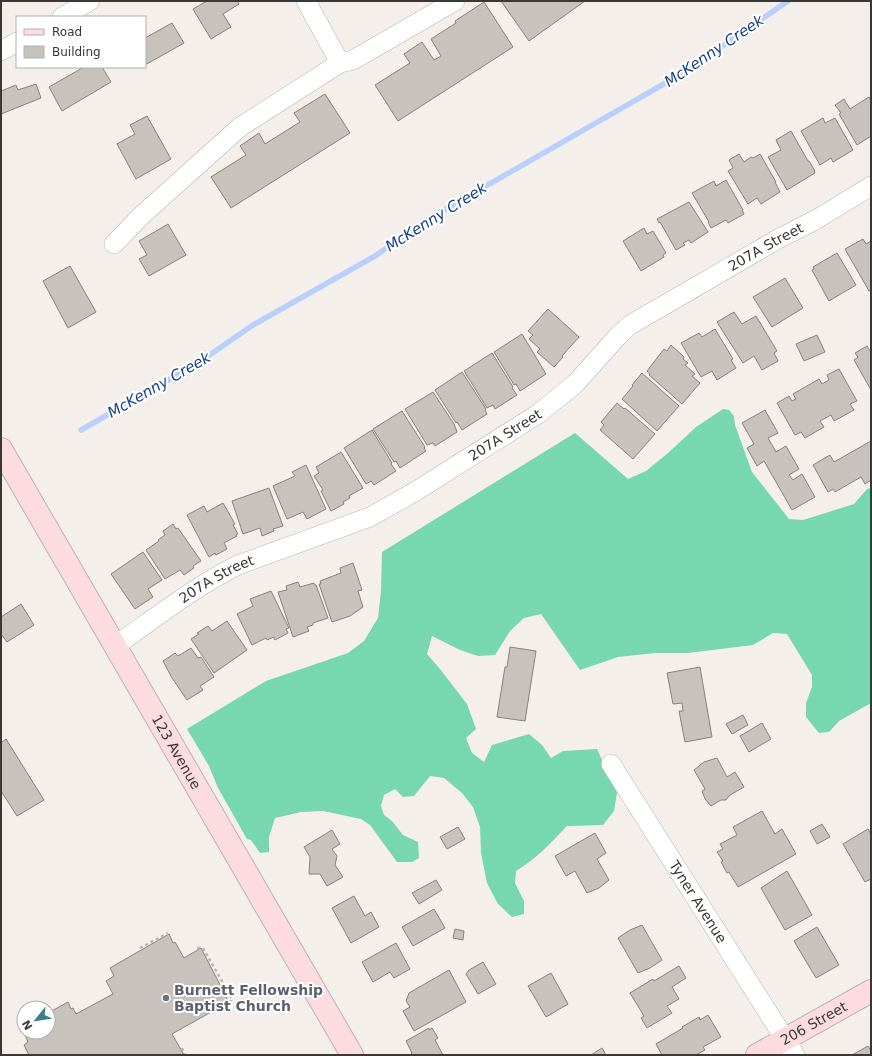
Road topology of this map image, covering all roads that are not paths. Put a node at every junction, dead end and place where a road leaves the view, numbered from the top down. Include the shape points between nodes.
1 (90, 1) edge
2 (306, 1) edge
3 (455, 1) edge
4 (64, 16) edge
5 (16, 43) edge
6 (1, 51) edge
7 (340, 63) junction
8 (871, 186) edge
9 (114, 244) dead end
10 (1, 449) edge
11 (115, 646) junction
12 (612, 764) dead end
13 (871, 991) edge
14 (790, 1047) edge
15 (352, 1055) edge
16 (756, 1055) edge

1 - 4 street
2 - 7 street
3 - 7 street via 353,60
5 - 6 street
7 - 9 street via 240,126
8 - 11 street, 207A Street via 630,325 575,384 538,414 416,491 370,517 219,574
10 - 11 street, 123 Avenue
11 - 15 street, 123 Avenue
12 - 14 street, Tyner Avenue
13 - 14 street, 206 Street
14 - 16 street, 206 Street

